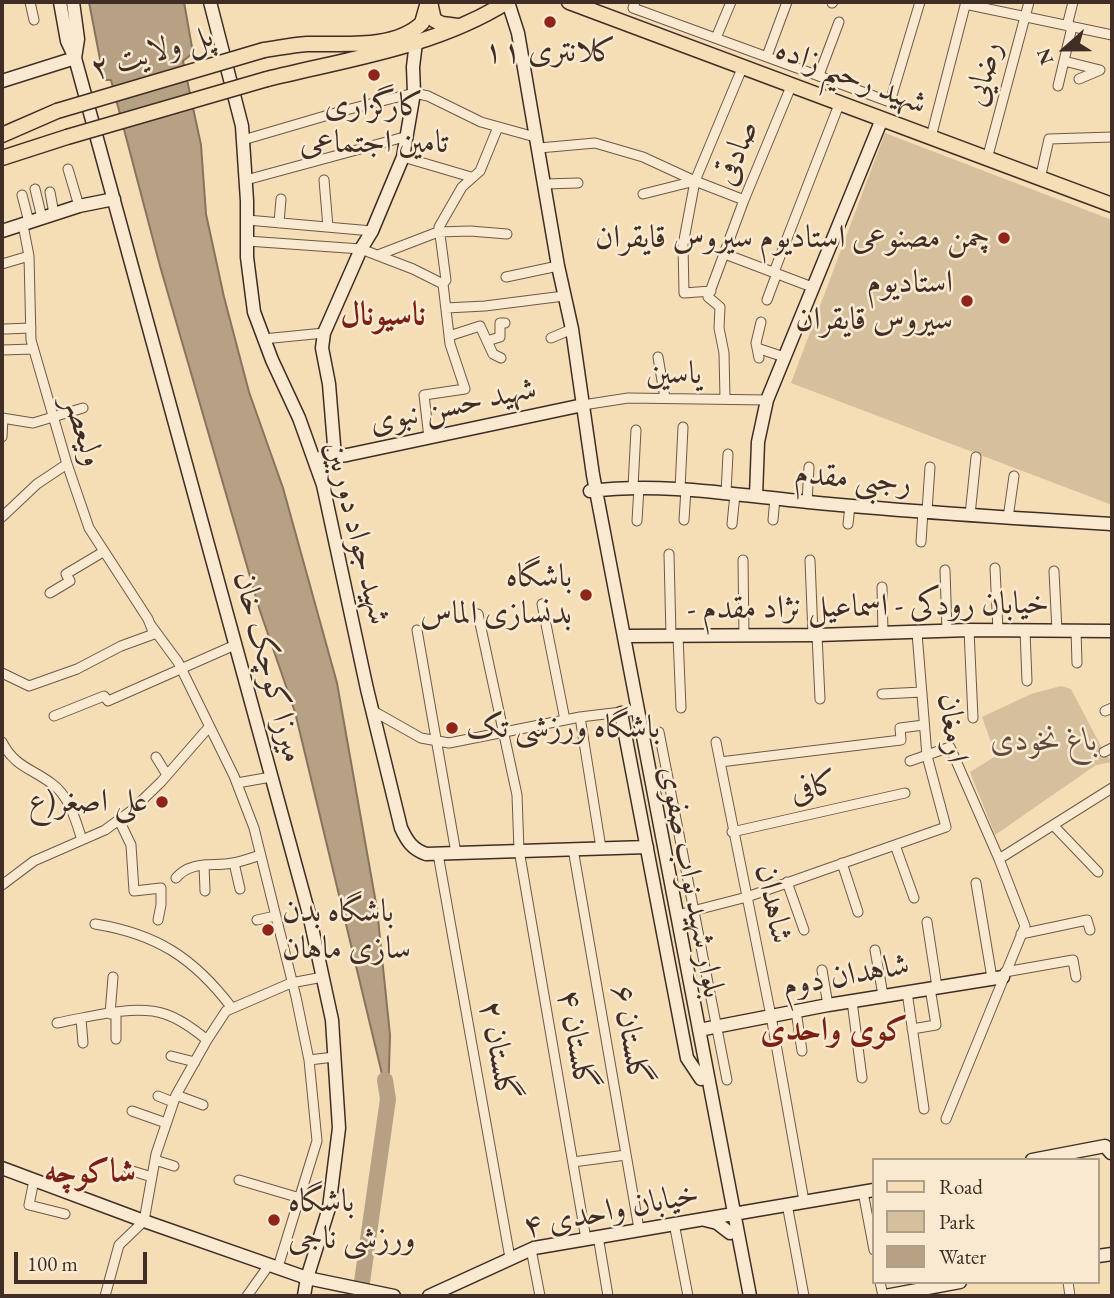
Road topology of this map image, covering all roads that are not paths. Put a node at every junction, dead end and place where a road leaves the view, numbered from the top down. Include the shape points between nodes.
1 (30, 2) edge
2 (60, 2) edge
3 (73, 2) edge
4 (210, 2) edge
5 (429, 2) edge
6 (507, 2) edge
7 (569, 2) edge
8 (635, 2) edge
9 (731, 2) edge
10 (786, 2) edge
11 (920, 2) edge
12 (1029, 2) edge
13 (1073, 2) edge
14 (966, 3) edge
15 (1025, 17) junction
16 (34, 20) dead end
17 (839, 22) dead end
18 (1070, 26) junction
19 (462, 27) junction
20 (1112, 35) edge
21 (716, 38) junction
22 (416, 42) junction
23 (766, 56) junction
24 (75, 58) junction
25 (1064, 61) junction
26 (743, 66) junction
27 (819, 75) junction
28 (1079, 79) dead end
29 (2, 81) edge
30 (792, 84) junction
31 (1058, 86) dead end
32 (414, 93) junction
33 (840, 102) junction
34 (882, 118) junction
35 (498, 127) junction
36 (2, 135) edge
37 (408, 135) junction
38 (931, 137) junction
39 (1112, 137) edge
40 (243, 140) junction
41 (537, 142) junction
42 (403, 157) junction
43 (2, 158) edge
44 (987, 159) junction
45 (68, 169) dead end
46 (471, 177) junction
47 (1040, 179) junction
48 (246, 180) junction
49 (324, 180) dead end
50 (695, 181) junction
51 (578, 183) dead end
52 (545, 184) junction
53 (35, 189) dead end
54 (50, 192) dead end
55 (643, 194) dead end
56 (22, 195) dead end
57 (114, 199) junction
58 (281, 199) dead end
59 (744, 200) junction
60 (1112, 205) edge
61 (79, 206) junction
62 (37, 220) junction
63 (247, 220) junction
64 (279, 223) junction
65 (328, 227) junction
66 (2, 231) edge
67 (372, 231) junction
68 (438, 232) junction
69 (508, 234) dead end
70 (247, 241) junction
71 (361, 249) junction
72 (726, 254) junction
73 (377, 255) junction
74 (30, 256) junction
75 (2, 264) edge
76 (558, 267) junction
77 (776, 273) junction
78 (506, 277) dead end
79 (443, 284) junction
80 (812, 287) junction
81 (711, 291) junction
82 (564, 296) junction
83 (767, 300) dead end
84 (446, 308) junction
85 (761, 321) dead end
86 (505, 323) dead end
87 (31, 328) junction
88 (5, 329) dead end
89 (572, 329) junction
90 (324, 332) junction
91 (449, 336) junction
92 (551, 338) dead end
93 (263, 339) junction
94 (486, 341) junction
95 (33, 349) junction
96 (2, 350) edge
97 (658, 357) dead end
98 (784, 357) junction
99 (501, 358) dead end
100 (665, 398) junction
101 (725, 398) junction
102 (766, 400) junction
103 (583, 405) junction
104 (83, 408) dead end
105 (2, 418) edge
106 (52, 418) junction
107 (682, 427) dead end
108 (636, 430) dead end
109 (2, 437) edge
110 (429, 439) junction
111 (728, 454) dead end
112 (335, 457) junction
113 (975, 457) dead end
114 (314, 459) junction
115 (67, 464) junction
116 (809, 467) dead end
117 (930, 467) dead end
118 (1014, 476) dead end
119 (636, 487) junction
120 (683, 489) junction
121 (593, 491) junction
122 (730, 494) junction
123 (756, 496) junction
124 (775, 498) junction
125 (807, 502) junction
126 (850, 506) junction
127 (925, 511) junction
128 (970, 515) junction
129 (2, 517) edge
130 (1009, 517) junction
131 (637, 520) dead end
132 (684, 520) dead end
133 (774, 520) dead end
134 (733, 524) dead end
135 (848, 524) dead end
136 (1112, 524) edge
137 (921, 542) dead end
138 (103, 552) junction
139 (669, 554) dead end
140 (743, 560) dead end
141 (810, 560) dead end
142 (995, 568) dead end
143 (945, 570) dead end
144 (1054, 571) dead end
145 (881, 587) dead end
146 (50, 593) dead end
147 (542, 604) dead end
148 (478, 614) dead end
149 (150, 624) junction
150 (417, 630) dead end
151 (969, 630) junction
152 (947, 631) junction
153 (998, 631) junction
154 (1025, 631) junction
155 (1057, 631) junction
156 (1076, 631) junction
157 (1112, 631) edge
158 (883, 633) junction
159 (917, 633) junction
160 (815, 635) junction
161 (624, 636) junction
162 (675, 636) junction
163 (744, 636) junction
164 (235, 645) junction
165 (1077, 663) dead end
166 (181, 668) junction
167 (2, 673) edge
168 (1027, 681) dead end
169 (922, 692) junction
170 (882, 694) dead end
171 (820, 699) dead end
172 (681, 708) dead end
173 (375, 712) junction
174 (630, 712) junction
175 (54, 716) dead end
176 (580, 717) junction
177 (973, 718) dead end
178 (565, 720) junction
179 (925, 725) junction
180 (209, 727) junction
181 (659, 732) dead end
182 (503, 733) junction
183 (437, 740) junction
184 (2, 742) edge
185 (716, 742) dead end
186 (927, 756) junction
187 (156, 757) dead end
188 (910, 761) dead end
189 (720, 762) junction
190 (167, 775) junction
191 (271, 777) junction
192 (237, 783) junction
193 (1109, 790) edge
194 (905, 793) dead end
195 (1112, 801) edge
196 (119, 820) junction
197 (1053, 825) junction
198 (733, 832) junction
199 (82, 840) junction
200 (895, 845) junction
201 (647, 847) junction
202 (601, 848) junction
203 (573, 849) junction
204 (519, 850) junction
205 (456, 853) junction
206 (438, 854) junction
207 (261, 855) junction
208 (999, 859) junction
209 (234, 863) junction
210 (842, 863) junction
211 (204, 865) junction
212 (1098, 872) dead end
213 (176, 878) dead end
214 (787, 882) junction
215 (976, 883) dead end
216 (2, 885) edge
217 (240, 889) dead end
218 (205, 891) dead end
219 (747, 897) junction
220 (914, 898) dead end
221 (692, 911) junction
222 (858, 912) dead end
223 (677, 915) junction
224 (275, 916) junction
225 (158, 920) dead end
226 (257, 920) dead end
227 (926, 922) dead end
228 (94, 924) dead end
229 (804, 930) dead end
230 (1090, 930) dead end
231 (1021, 934) junction
232 (875, 950) dead end
233 (822, 970) dead end
234 (1000, 976) junction
235 (323, 977) junction
236 (1076, 977) dead end
237 (113, 978) dead end
238 (291, 983) junction
239 (933, 988) junction
240 (907, 992) junction
241 (883, 995) junction
242 (852, 1000) junction
243 (828, 1004) junction
244 (232, 1008) junction
245 (796, 1011) junction
246 (113, 1014) junction
247 (771, 1016) junction
248 (81, 1018) junction
249 (57, 1023) dead end
250 (716, 1027) junction
251 (912, 1029) junction
252 (699, 1030) junction
253 (116, 1039) dead end
254 (207, 1040) junction
255 (83, 1043) dead end
256 (802, 1051) dead end
257 (171, 1056) dead end
258 (334, 1058) junction
259 (309, 1060) junction
260 (195, 1062) junction
261 (862, 1078) dead end
262 (701, 1079) junction
263 (726, 1080) dead end
264 (158, 1096) dead end
265 (174, 1098) junction
266 (203, 1105) dead end
267 (924, 1108) dead end
268 (132, 1111) dead end
269 (946, 1119) dead end
270 (166, 1123) junction
271 (626, 1155) junction
272 (1112, 1157) edge
273 (1045, 1158) edge
274 (155, 1160) junction
275 (573, 1162) junction
276 (174, 1166) dead end
277 (2, 1168) edge
278 (129, 1170) dead end
279 (152, 1177) junction
280 (34, 1180) junction
281 (239, 1180) dead end
282 (869, 1191) edge
283 (300, 1198) junction
284 (804, 1201) junction
285 (787, 1204) junction
286 (65, 1214) dead end
287 (731, 1215) junction
288 (702, 1219) junction
289 (144, 1221) junction
290 (674, 1223) junction
291 (872, 1226) edge
292 (639, 1229) junction
293 (730, 1233) junction
294 (592, 1238) junction
295 (531, 1249) junction
296 (510, 1258) junction
297 (273, 1266) junction
298 (307, 1278) junction
299 (951, 1284) edge
300 (930, 1289) edge
301 (105, 1296) edge
302 (247, 1296) edge
303 (304, 1296) edge
304 (394, 1296) edge
305 (429, 1296) edge
306 (540, 1296) edge
307 (608, 1296) edge
308 (688, 1296) edge
309 (743, 1296) edge
310 (750, 1296) edge
311 (804, 1296) edge
312 (884, 1296) edge

1 - 16 street
2 - 24 main road
3 - 24 main road via 78,39
4 - 40 main road, شهید جواد دوربین
5 - 19 main road via 434,20
5 - 36 main road, پل ولایت ۲, bridge via 422,23 405,34 380,41 264,50 57,111
6 - 19 main road, پل ولایت ۲
6 - 41 main road, بلوار شهید نواب صفوی via 518,33
7 - 26 main road, شهید رحیم زاده
8 - 21 street via 633,8
9 - 21 street
10 - 23 street
11 - 27 street via 890,102
12 - 15 street, رضایی
13 - 18 street
14 - 15 street
14 - 38 street
15 - 18 street
15 - 44 street, رضایی
17 - 27 street
18 - 20 street
18 - 25 street
19 - 22 main road, پل ولایت ۲
21 - 23 street
22 - 32 main road
22 - 43 main road, پل ولایت ۲, bridge via 267,79
23 - 27 street
24 - 29 main road
24 - 57 main road, میرزا کوچک خان
25 - 28 street via 1100,70
25 - 31 street
26 - 30 main road, شهید رحیم زاده
26 - 50 street
30 - 33 main road, شهید رحیم زاده
30 - 59 street, صادقی
32 - 35 street
32 - 37 main road
32 - 40 street
33 - 34 main road, شهید رحیم زاده
33 - 77 street
34 - 38 main road, شهید رحیم زاده
34 - 80 main road
35 - 41 street
35 - 46 street via 480,171
37 - 42 main road
37 - 48 street
38 - 44 main road, شهید رحیم زاده
39 - 47 street via 1049,139
40 - 48 main road, شهید جواد دوربین
41 - 50 street via 595,143 643,157
41 - 52 main road, بلوار شهید نواب صفوی
42 - 46 street
42 - 67 main road
44 - 47 main road, شهید رحیم زاده
45 - 61 street
46 - 68 street
47 - 60 main road, شهید رحیم زاده
48 - 63 main road, شهید جواد دوربین
49 - 65 street
50 - 55 street
50 - 59 street
50 - 81 street via 683,245 684,293
51 - 52 street
52 - 76 main road, بلوار شهید نواب صفوی
53 - 62 street
54 - 62 street
56 - 62 street
57 - 61 main road
57 - 164 main road, میرزا کوچک خان
58 - 64 street
59 - 72 street, صادقی
61 - 62 main road
62 - 66 main road
62 - 74 street, ولیعصر
63 - 64 street
63 - 70 main road, شهید جواد دوربین
64 - 65 street
65 - 67 street
67 - 71 main road
68 - 69 street
68 - 73 street
68 - 79 street
70 - 71 street
70 - 93 main road, شهید جواد دوربین via 253,302
71 - 73 street
71 - 90 main road
72 - 77 street
72 - 81 street, صادقی
73 - 79 street
74 - 75 street
74 - 87 street, ولیعصر
76 - 78 street
76 - 82 main road, بلوار شهید نواب صفوی
77 - 80 street
77 - 83 street
79 - 84 street
80 - 98 main road
81 - 101 street via 708,297 720,307
82 - 84 street
82 - 89 main road, بلوار شهید نواب صفوی
84 - 91 street
85 - 98 street via 758,353
86 - 94 street via 500,323 500,337
87 - 88 street
87 - 95 street, ولیعصر
89 - 92 street
89 - 103 main road, بلوار شهید نواب صفوی
90 - 93 street
90 - 112 main road
91 - 94 street via 480,326
91 - 110 street via 465,389 424,395
93 - 114 main road, شهید جواد دوربین
94 - 99 street via 492,354
95 - 96 street
95 - 106 street, ولیعصر
97 - 100 street
98 - 102 main road
100 - 101 street, یاسین
100 - 103 street, یاسین
101 - 102 street, یاسین
102 - 123 main road via 758,442
103 - 110 main road, شهید حسن نبوی
103 - 121 main road, بلوار شهید نواب صفوی
104 - 106 street
105 - 106 street via 33,423
105 - 109 street
106 - 115 street, ولیعصر
107 - 120 street
108 - 119 street
110 - 112 main road, شهید حسن نبوی
111 - 122 street
112 - 114 main road, شهید حسن نبوی
113 - 128 street
114 - 173 main road, شهید جواد دوربین
115 - 129 street
115 - 138 street, ولیعصر via 89,528
116 - 125 street
117 - 127 street
118 - 130 street
119 - 120 main road, رجبی مقدم
119 - 121 main road, رجبی مقدم
119 - 131 street
120 - 122 main road, رجبی مقدم
120 - 132 street
121 - 161 main road, بلوار شهید نواب صفوی
121 - 174 main road, بلوار شهید نواب صفوی
122 - 123 main road, رجبی مقدم
122 - 134 street
123 - 124 main road, رجبی مقدم
124 - 125 main road, رجبی مقدم
124 - 133 street
125 - 126 main road, رجبی مقدم
126 - 127 main road, رجبی مقدم
126 - 135 street
127 - 128 main road, رجبی مقدم
127 - 137 street
128 - 130 main road, رجبی مقدم
130 - 136 main road, رجبی مقدم
138 - 146 street via 66,573 69,581
138 - 149 street, ولیعصر
139 - 162 street
140 - 163 street
141 - 160 street
142 - 153 street
143 - 152 street
144 - 155 street
145 - 158 street
147 - 178 street
148 - 182 street, گلستان ۴
149 - 166 street
149 - 167 street, ولیعصر via 154,634 29,686
150 - 183 street
151 - 152 main road, - خیابان رودکی - اسماعیل نژاد مقدم
151 - 153 main road, - خیابان رودکی - اسماعیل نژاد مقدم
151 - 177 street
152 - 159 main road, - خیابان رودکی - اسماعیل نژاد مقدم
153 - 154 main road, - خیابان رودکی - اسماعیل نژاد مقدم
154 - 155 main road, - خیابان رودکی - اسماعیل نژاد مقدم
154 - 168 street
155 - 156 main road, - خیابان رودکی - اسماعیل نژاد مقدم
156 - 157 main road, - خیابان رودکی - اسماعیل نژاد مقدم
156 - 165 street
158 - 159 main road, - خیابان رودکی - اسماعیل نژاد مقدم
158 - 160 main road, - خیابان رودکی - اسماعیل نژاد مقدم
159 - 169 street, ارمغان
160 - 163 main road, - خیابان رودکی - اسماعیل نژاد مقدم
160 - 171 street
161 - 162 main road, - خیابان رودکی - اسماعیل نژاد مقدم
161 - 174 main road, بلوار شهید نواب صفوی
162 - 163 main road, - خیابان رودکی - اسماعیل نژاد مقدم
162 - 172 street
164 - 166 street
164 - 191 main road, میرزا کوچک خان
166 - 175 street via 107,701 104,696
166 - 180 street
169 - 170 street
169 - 179 street, ارمغان
173 - 183 street via 421,738
173 - 206 main road, شهید جواد دوربین via 407,842 417,851
174 - 176 street
174 - 201 main road
174 - 223 main road, بلوار شهید نواب صفوی
174 - 262 main road, بلوار شهید نواب صفوی
176 - 178 street
176 - 202 street
178 - 182 street
179 - 186 street, ارمغان
179 - 189 street via 900,729 901,740
180 - 190 street
180 - 192 street
181 - 221 street
182 - 183 street via 449,743
182 - 204 street, گلستان ۴ via 517,796
183 - 205 street
184 - 199 street via 12,759 58,789
185 - 189 street, شاهدان
186 - 188 street
186 - 200 street, ارمغان via 946,827
186 - 208 street via 950,747
187 - 190 street
189 - 198 street, شاهدان
190 - 196 street
191 - 192 street
191 - 235 main road, میرزا کوچک خان
192 - 207 street
193 - 195 street
193 - 197 street
194 - 198 street, کافی
196 - 199 street
196 - 225 street via 131,845 134,891 161,888
197 - 208 street
197 - 212 street
198 - 219 street, شاهدان
199 - 216 street via 34,861
200 - 210 street
200 - 220 street
201 - 202 main road, شهید جواد دوربین
201 - 262 main road via 687,1058
202 - 203 main road, شهید جواد دوربین
203 - 204 main road, شهید جواد دوربین
203 - 271 street, گلستان ۶
204 - 205 main road, شهید جواد دوربین
204 - 275 street, گلستان ۴
205 - 206 main road, شهید جواد دوربین
206 - 296 street, گلستان ۲
207 - 209 street
207 - 224 street
208 - 231 street via 1024,926
209 - 211 street
209 - 217 street
210 - 214 street
210 - 222 street
211 - 213 street via 186,869
211 - 218 street
214 - 219 street
214 - 229 street
215 - 234 street
219 - 221 street
219 - 247 street, شاهدان
221 - 223 street
221 - 250 street
223 - 252 main road, بلوار شهید نواب صفوی
224 - 226 street
224 - 238 street
227 - 239 street
228 - 244 street via 161,944 206,975
230 - 231 street via 1087,920
231 - 234 street
232 - 241 street
233 - 243 street
234 - 236 street via 1073,960
234 - 239 main road, شاهدان دوم
234 - 269 street
235 - 238 street
235 - 258 main road, میرزا کوچک خان
237 - 246 street
238 - 244 street
238 - 259 street
239 - 240 main road, شاهدان دوم
239 - 251 street via 936,1025
240 - 241 main road, شاهدان دوم
240 - 251 street
241 - 242 main road, شاهدان دوم
242 - 243 main road, شاهدان دوم
242 - 261 street
243 - 245 main road, شاهدان دوم
244 - 254 street
245 - 247 main road, شاهدان دوم
245 - 256 street
246 - 248 street
246 - 253 street
246 - 254 street via 143,1010 166,1014
247 - 250 main road, شاهدان دوم
247 - 284 street, شاهدان
248 - 249 street
248 - 255 street
250 - 252 main road, شاهدان دوم
250 - 263 street
251 - 267 street
252 - 287 main road, بلوار شهید نواب صفوی
254 - 260 street
257 - 260 street
258 - 259 street
258 - 298 main road, میرزا کوچک خان via 338,1128 329,1208
259 - 283 street via 317,1141
260 - 265 street
262 - 287 main road, بلوار شهید نواب صفوی
264 - 265 street
265 - 266 street
265 - 270 street
268 - 270 street
270 - 274 street
271 - 275 street
271 - 292 street, گلستان ۶
272 - 273 main road via 1105,1146
274 - 276 street
274 - 279 street
275 - 294 street, گلستان ۴
277 - 280 main road
278 - 279 street
279 - 289 street
280 - 286 street via 29,1205
280 - 289 main road
281 - 283 street
282 - 284 main road, خیابان واحدی ۴
282 - 291 street
283 - 297 street
284 - 285 main road, خیابان واحدی ۴
285 - 287 main road, خیابان واحدی ۴
285 - 311 street
287 - 288 main road, خیابان واحدی ۴
287 - 293 main road, بلوار شهید نواب صفوی
287 - 310 main road, بلوار شهید نواب صفوی
288 - 290 main road, خیابان واحدی ۴
288 - 293 main road
289 - 297 main road
289 - 301 street via 119,1245
290 - 292 main road, خیابان واحدی ۴
290 - 308 street
292 - 294 main road, خیابان واحدی ۴
293 - 309 main road, بلوار شهید نواب صفوی
294 - 295 main road, خیابان واحدی ۴
294 - 307 street, گلستان ۴
295 - 296 main road, خیابان واحدی ۴
295 - 306 street
296 - 305 main road, خیابان واحدی ۴
297 - 298 main road
297 - 302 street
298 - 303 main road, میرزا کوچک خان
298 - 304 main road
299 - 300 main road
300 - 312 main road

